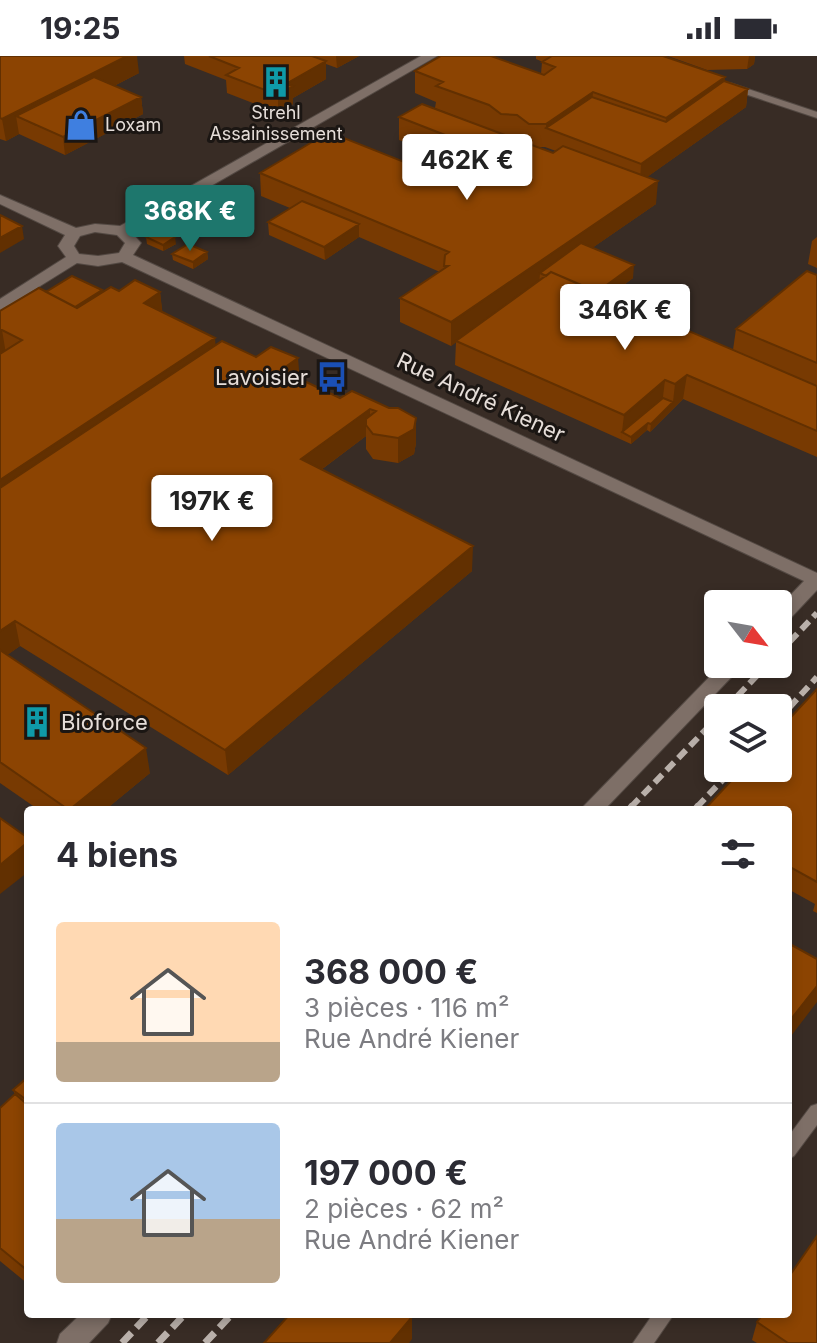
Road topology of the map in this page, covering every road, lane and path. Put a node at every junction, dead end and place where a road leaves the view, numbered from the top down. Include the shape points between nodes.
1 (430, 56) edge
2 (718, 81) edge
3 (817, 115) edge
4 (0, 199) edge
5 (122, 231) junction
6 (74, 233) junction
7 (124, 257) junction
8 (74, 258) junction
9 (0, 306) edge
10 (817, 579) edge
11 (792, 605) edge
12 (720, 678) edge
13 (595, 806) edge
14 (817, 1111) edge
15 (792, 1145) edge
16 (95, 1318) edge
17 (662, 1318) edge
18 (70, 1343) edge
19 (642, 1343) edge

1 - 5 street
2 - 3 lane
4 - 6 street
5 - 6 street via 95,228
5 - 7 street via 133,243
6 - 8 street via 66,246
7 - 8 street
7 - 10 street, Rue André Kiener
8 - 9 street
10 - 11 street
12 - 13 street
14 - 15 lane
16 - 18 street
17 - 19 lane

